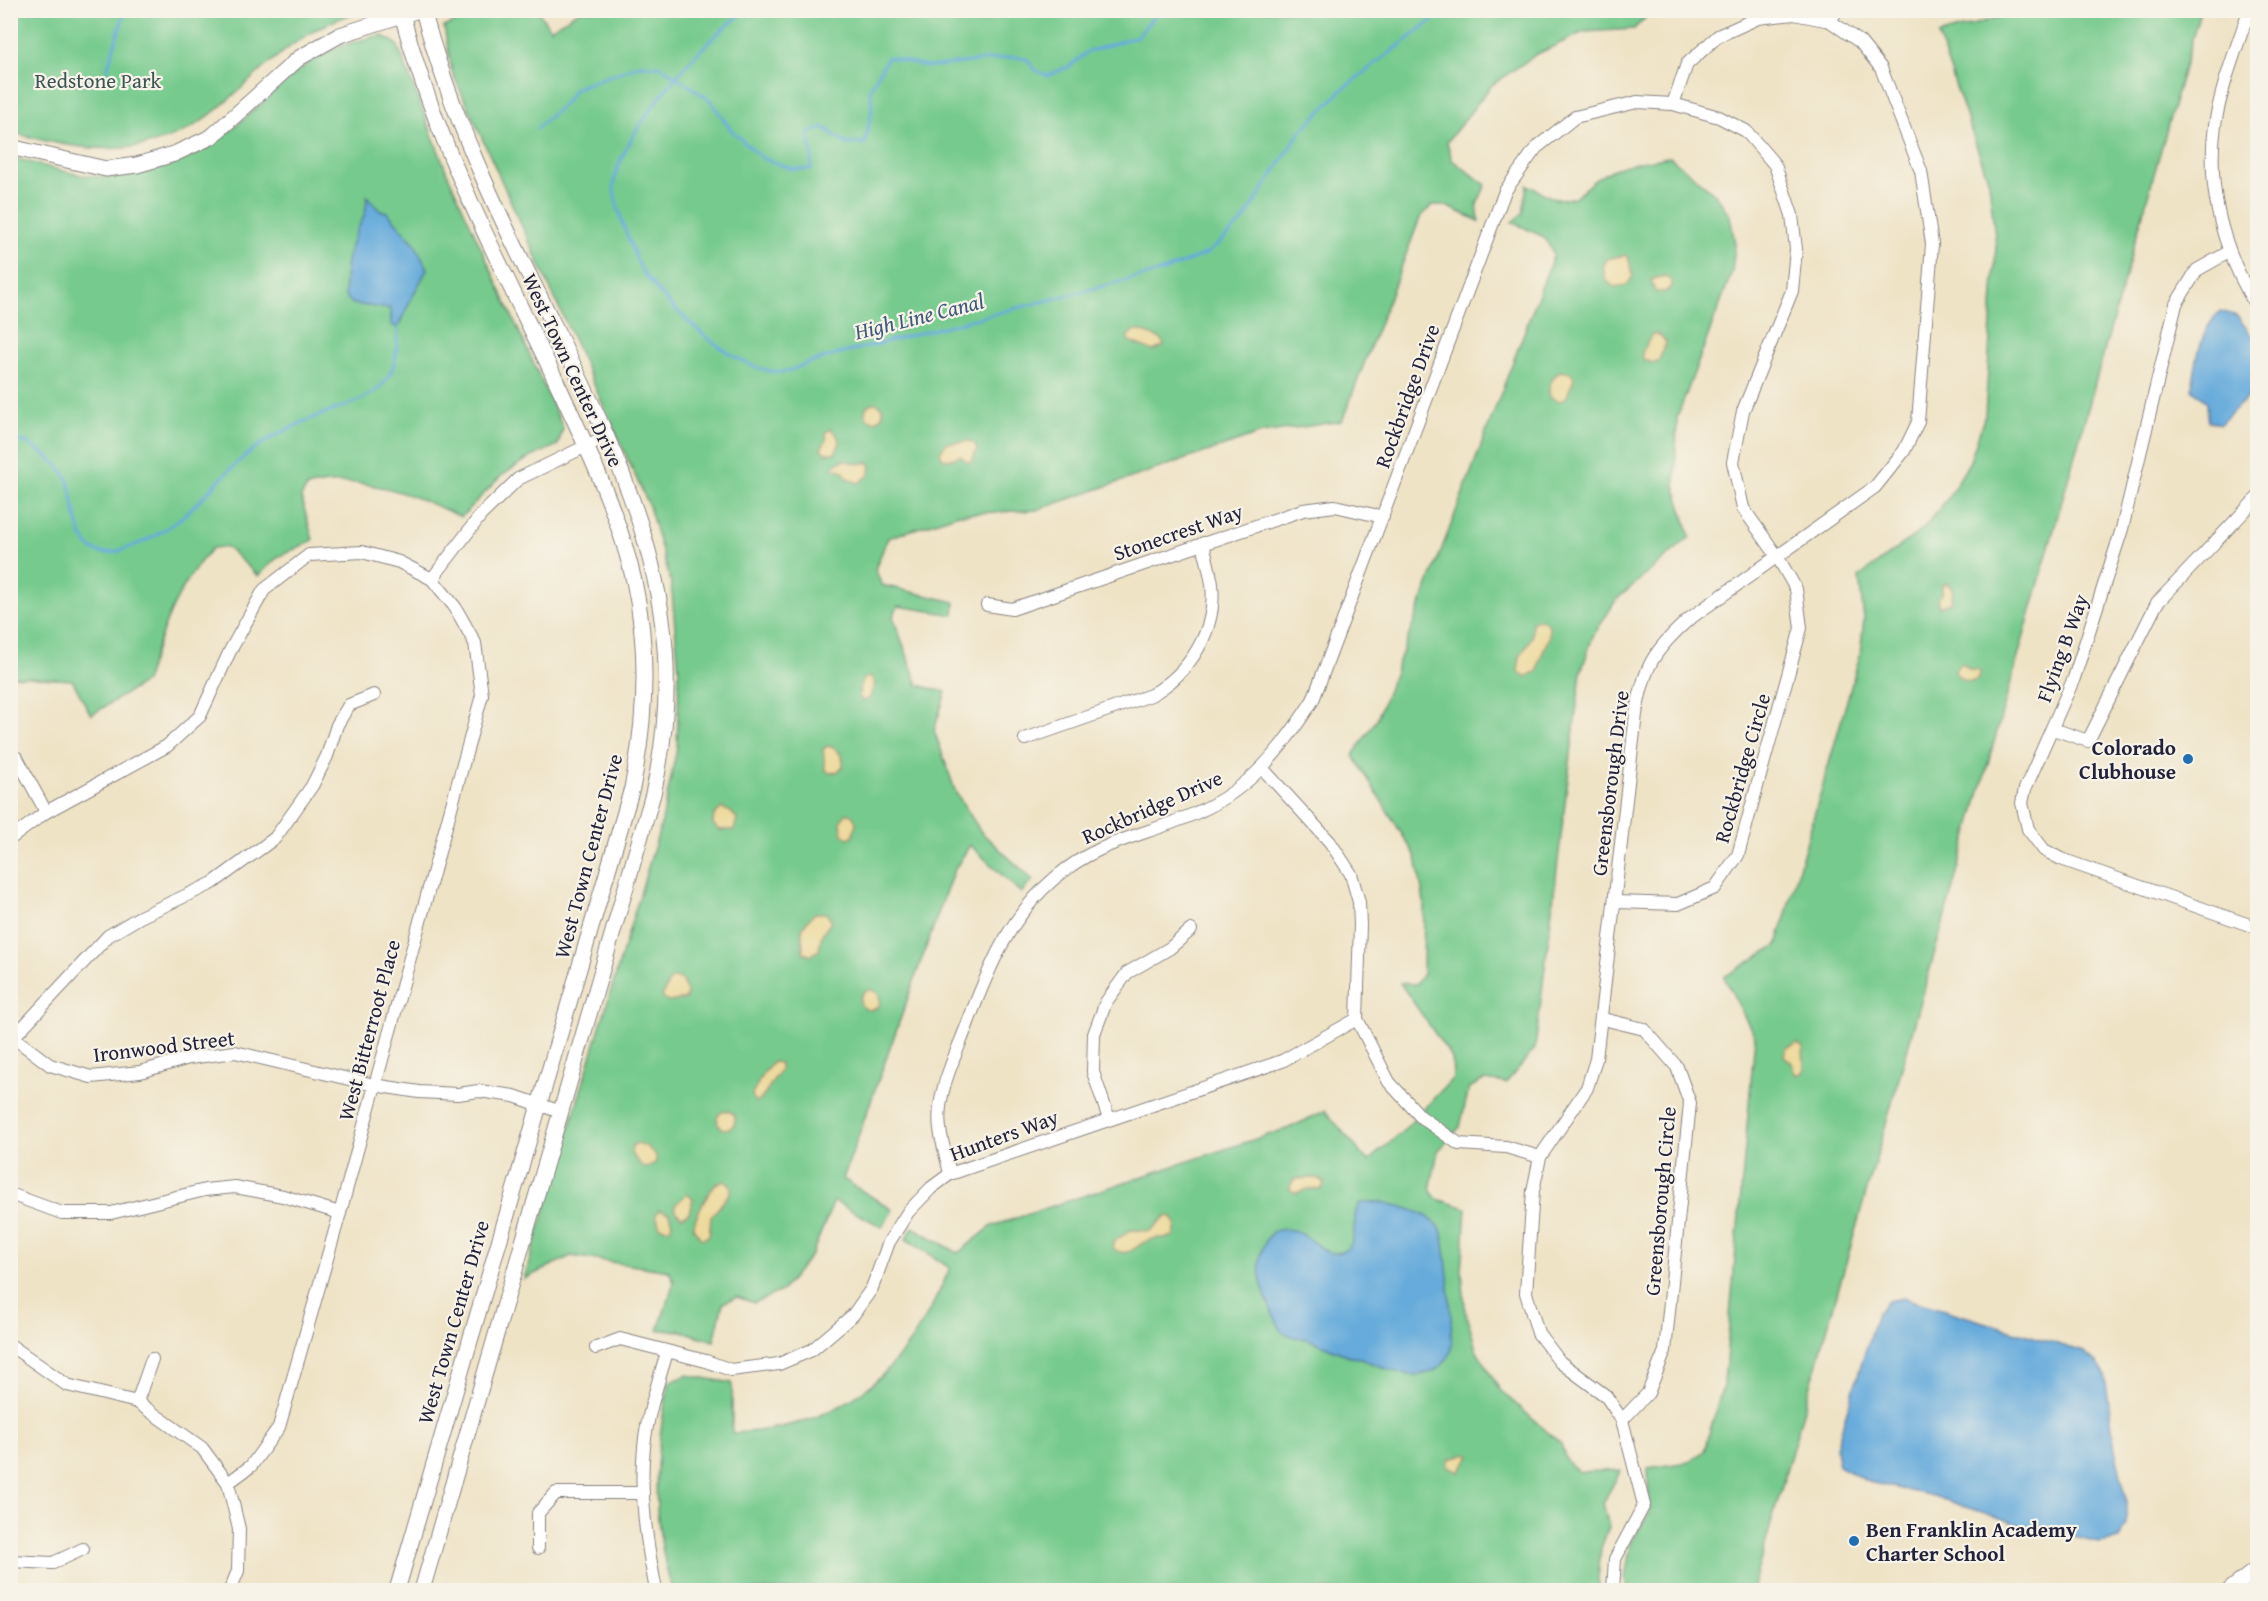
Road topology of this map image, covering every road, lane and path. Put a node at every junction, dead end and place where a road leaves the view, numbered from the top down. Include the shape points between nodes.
1 (418, 10) edge
2 (423, 10) edge
3 (2249, 10) edge
4 (401, 13) edge
5 (1833, 16) edge
6 (1673, 104) junction
7 (10, 147) edge
8 (2229, 252) junction
9 (2258, 309) edge
10 (607, 436) junction
11 (586, 446) junction
12 (2258, 496) edge
13 (1383, 517) junction
14 (1203, 543) junction
15 (1777, 556) junction
16 (432, 579) junction
17 (987, 605) dead end
18 (374, 695) dead end
19 (2053, 729) junction
20 (1025, 739) dead end
21 (17, 758) dead end
22 (1263, 770) junction
23 (46, 812) junction
24 (10, 839) edge
25 (1616, 902) junction
26 (2258, 928) edge
27 (1191, 930) dead end
28 (1357, 1019) junction
29 (1603, 1019) junction
30 (12, 1038) edge
31 (374, 1085) junction
32 (539, 1105) junction
33 (561, 1112) junction
34 (1109, 1119) junction
35 (1540, 1156) junction
36 (950, 1174) junction
37 (10, 1194) edge
38 (340, 1213) junction
39 (10, 1345) edge
40 (596, 1348) dead end
41 (667, 1352) junction
42 (152, 1359) dead end
43 (137, 1402) junction
44 (1623, 1420) junction
45 (228, 1483) junction
46 (643, 1493) junction
47 (538, 1548) dead end
48 (83, 1549) dead end
49 (10, 1561) edge
50 (2258, 1568) edge
51 (230, 1590) edge
52 (397, 1590) edge
53 (422, 1590) edge
54 (656, 1590) edge
55 (1613, 1590) edge
56 (2230, 1590) edge

1 - 4 street
2 - 10 street, West Town Center Drive via 474,154
3 - 8 street via 2215,125 2214,183
4 - 7 street via 340,34 299,58 211,137 174,154 106,169
4 - 11 street, West Town Center Drive via 434,113 476,214
5 - 6 street, Greensborough Drive via 1794,14 1758,18 1718,36 1687,64
5 - 15 street, Greensborough Drive via 1881,68 1921,171 1932,244 1918,422 1904,451 1875,487
6 - 13 street, Rockbridge Drive via 1637,102 1575,117 1536,148 1505,190
6 - 15 street, Rockbridge Drive via 1719,117 1746,131 1775,165 1791,215 1796,249 1792,291 1743,411 1733,462 1743,508
8 - 9 street
8 - 19 street, Flying B Way via 2197,270 2176,303 2122,529 2089,635
10 - 11 street
10 - 33 street, West Town Center Drive via 633,498 656,577 666,652 666,717 653,794
11 - 16 street via 518,479 481,514
11 - 32 street, West Town Center Drive via 613,508 634,582 643,650 644,713 632,788
12 - 19 street via 2157,603 2088,741
13 - 14 street, Stonecrest Way via 1335,506 1303,510
13 - 22 street, Rockbridge Drive via 1313,700
14 - 17 street, Stonecrest Way via 1012,609
14 - 20 street via 1212,585 1211,616 1200,646 1187,666 1151,695
15 - 25 street, Greensborough Drive via 1664,641 1642,678
15 - 25 street, Rockbridge Circle via 1796,589 1801,628 1738,855 1714,888 1678,904
16 - 23 street via 399,562 362,552 309,555 264,590 200,716 167,746
16 - 31 street, West Bitterroot Place via 455,607 475,643 482,695
18 - 30 street via 349,705 312,786 275,838 213,883 108,936
19 - 26 street, Flying B Way via 2022,803 2028,829 2044,850
21 - 23 street
22 - 28 street via 1330,842 1351,874 1359,902 1360,925
22 - 36 street, Rockbridge Drive via 1237,791 1198,813 1098,848 1055,878 1022,912 987,972 947,1082 940,1128
23 - 24 street
25 - 29 street, Greensborough Drive
27 - 34 street via 1170,948 1127,973 1106,1002 1094,1034 1093,1072
28 - 34 street, Hunters Way via 1282,1061
28 - 35 street via 1389,1082 1430,1125 1459,1144
29 - 35 street, Greensborough Drive via 1587,1088
29 - 44 street, Greensborough Circle via 1644,1029 1677,1067 1690,1103 1665,1351 1648,1393
30 - 31 street, Ironwood Street via 50,1065 91,1077 140,1072 189,1058 235,1052
31 - 32 street, Ironwood Street via 419,1092 479,1091 514,1096
31 - 38 street, West Bitterroot Place
32 - 33 street, Ironwood Street
32 - 52 street, West Town Center Drive
33 - 53 street, West Town Center Drive
34 - 36 street, Hunters Way
35 - 44 street, Greensborough Drive via 1533,1191 1526,1293 1538,1333 1560,1362 1606,1396
36 - 41 street, Hunters Way via 908,1212 889,1242 872,1288 853,1315 812,1350 779,1364 731,1370
37 - 38 street via 62,1213 111,1213 205,1190 234,1187
38 - 45 street, West Bitterroot Place via 279,1427 251,1466
39 - 43 street via 67,1385
40 - 41 street, Hunters Way via 620,1339
41 - 46 street via 644,1447
42 - 43 street
43 - 45 street via 202,1448
44 - 55 street, Greensborough Drive via 1644,1505 1615,1559
45 - 51 street via 239,1529 238,1571
46 - 47 street via 556,1493 538,1513
46 - 54 street via 646,1539
48 - 49 street via 53,1563
50 - 56 street

